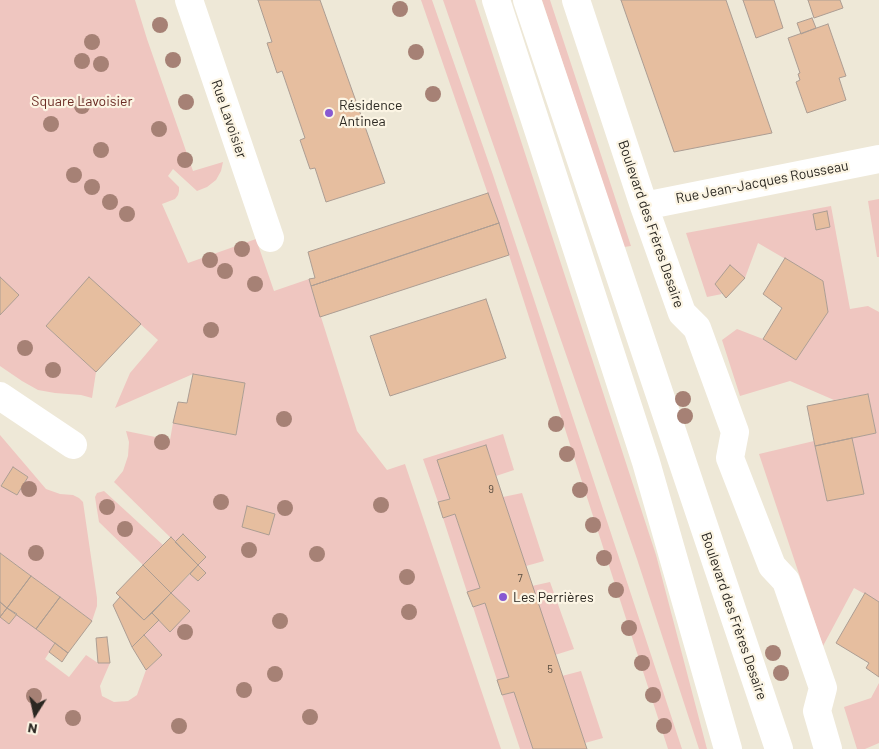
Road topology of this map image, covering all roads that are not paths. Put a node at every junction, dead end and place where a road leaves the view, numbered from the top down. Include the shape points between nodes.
1 (189, 0) edge
2 (496, 0) edge
3 (527, 0) edge
4 (576, 0) edge
5 (879, 159) edge
6 (644, 206) junction
7 (270, 238) dead end
8 (0, 396) edge
9 (73, 446) dead end
10 (827, 747) edge
11 (728, 749) edge
12 (779, 749) edge

1 - 7 main road, Rue Lavoisier
2 - 11 main road via 646,462
3 - 12 main road, Boulevard des Frères Desaire
4 - 6 main road, Boulevard des Frères Desaire
5 - 6 main road, Rue Jean-Jacques Rousseau
6 - 10 main road, Boulevard des Frères Desaire via 682,313 696,328 735,432 730,458 772,566 786,581 823,688 817,711
8 - 9 main road

